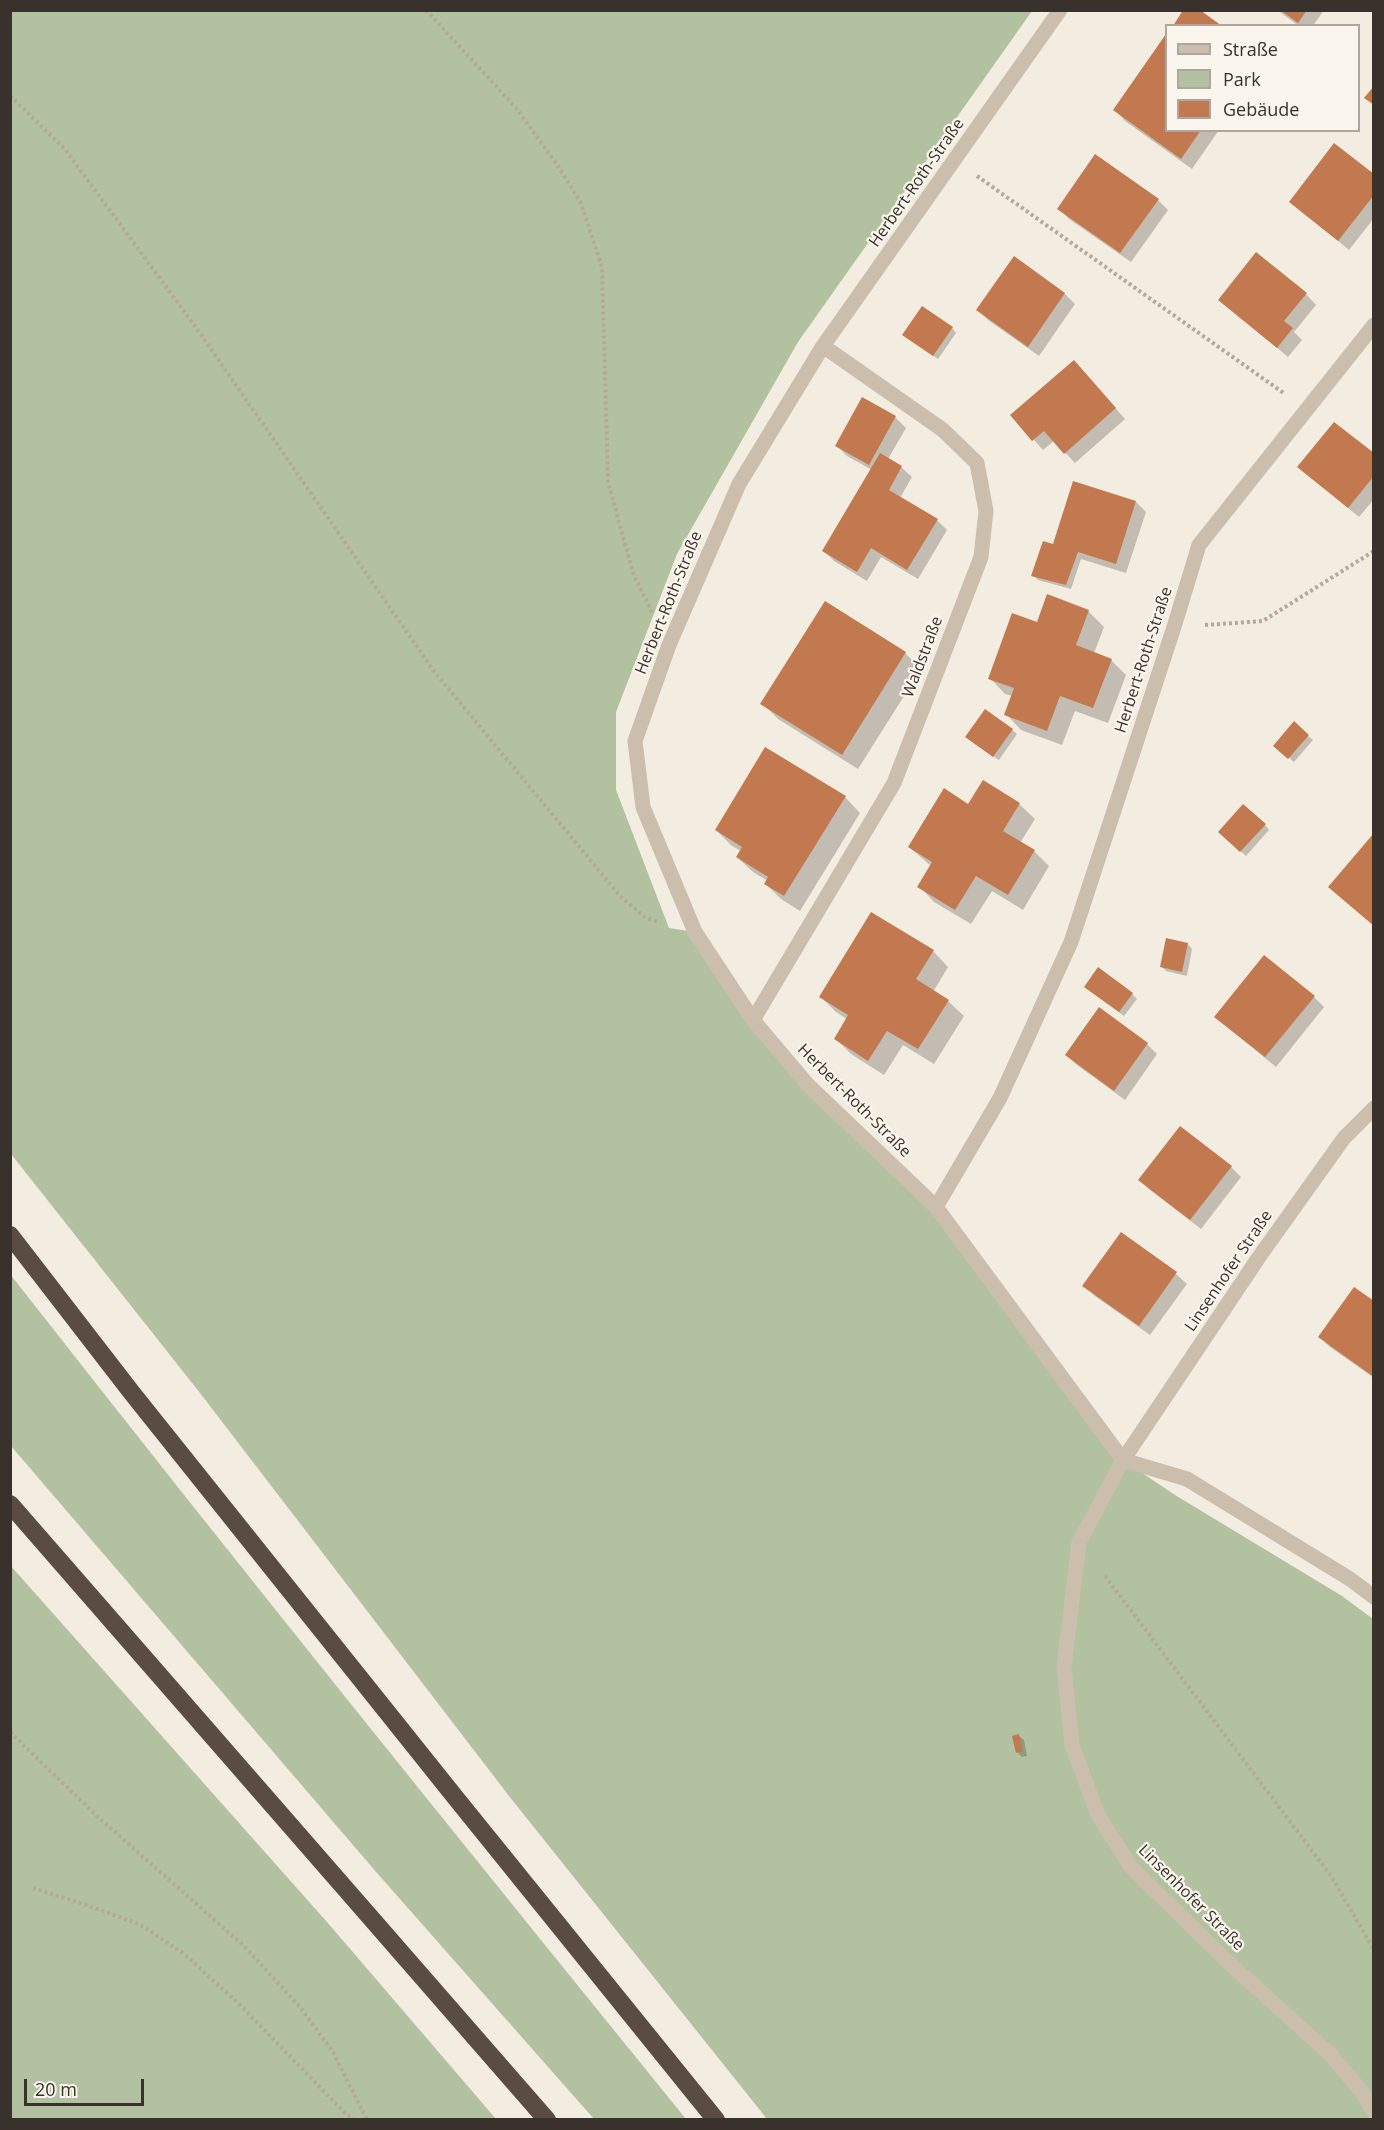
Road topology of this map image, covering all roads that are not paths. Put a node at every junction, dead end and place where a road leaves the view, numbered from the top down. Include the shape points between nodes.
1 (1060, 10) edge
2 (1374, 325) edge
3 (823, 346) junction
4 (753, 1020) junction
5 (1374, 1108) edge
6 (936, 1207) junction
7 (10, 1235) edge
8 (1123, 1460) junction
9 (10, 1504) edge
10 (1374, 1597) edge
11 (1374, 2112) edge
12 (547, 2120) edge
13 (717, 2120) edge

1 - 3 street, Herbert-Roth-Straße
2 - 6 street, Herbert-Roth-Straße via 1199,545 1071,942 1000,1098
3 - 4 street, Herbert-Roth-Straße via 739,484 669,645 635,741 643,807 696,932
3 - 4 street, Waldstraße via 943,430 977,463 986,511 981,556 894,783
4 - 6 street, Herbert-Roth-Straße via 808,1085
5 - 8 street, Linsenhofer Straße via 1344,1138
6 - 8 street, Herbert-Roth-Straße
7 - 13 highway via 132,1393
8 - 10 street via 1187,1479
8 - 11 street, Linsenhofer Straße via 1079,1542 1064,1667 1072,1745 1098,1815 1131,1867 1331,2055
9 - 12 highway

